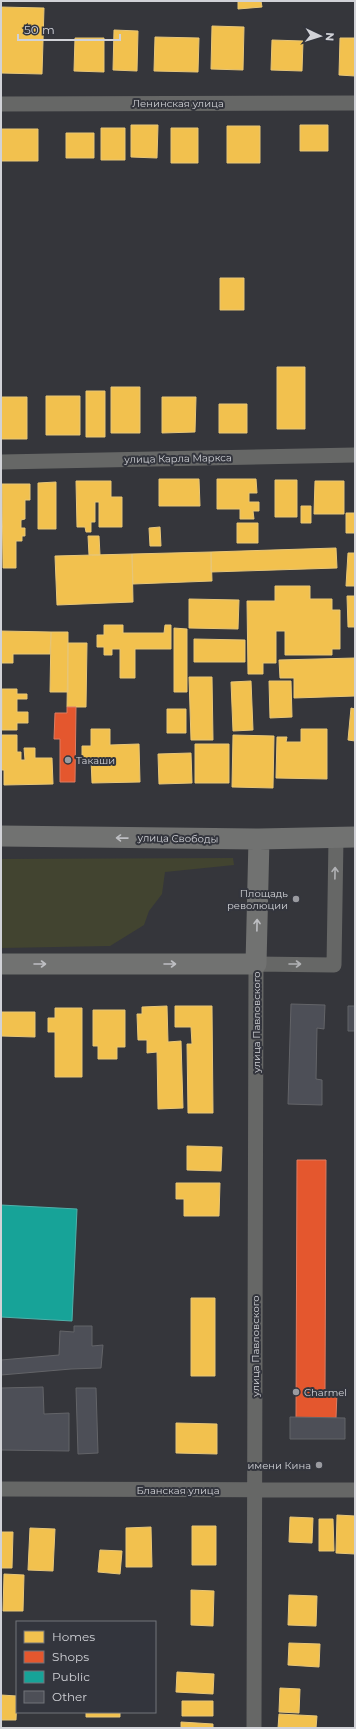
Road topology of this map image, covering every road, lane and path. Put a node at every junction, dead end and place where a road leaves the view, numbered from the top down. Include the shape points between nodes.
1 (355, 103) edge
2 (1, 104) edge
3 (355, 455) edge
4 (1, 462) edge
5 (1, 836) edge
6 (345, 838) edge
7 (259, 839) junction
8 (1, 964) edge
9 (256, 964) junction
10 (1, 1489) edge
11 (355, 1490) edge
12 (254, 1491) junction
13 (254, 1728) edge

1 - 2 street, Ленинская улица
3 - 4 street, улица Карла Маркса
7 -> 5 main road, улица Свободы
6 - 7 main road, улица Свободы
9 -> 6 street via 334,965
9 -> 7 main road
8 -> 9 main road
9 - 12 street, улица Павловского
10 - 12 street, Бланская улица
11 - 12 street, Бланская улица
12 - 13 street, улица Павловского

